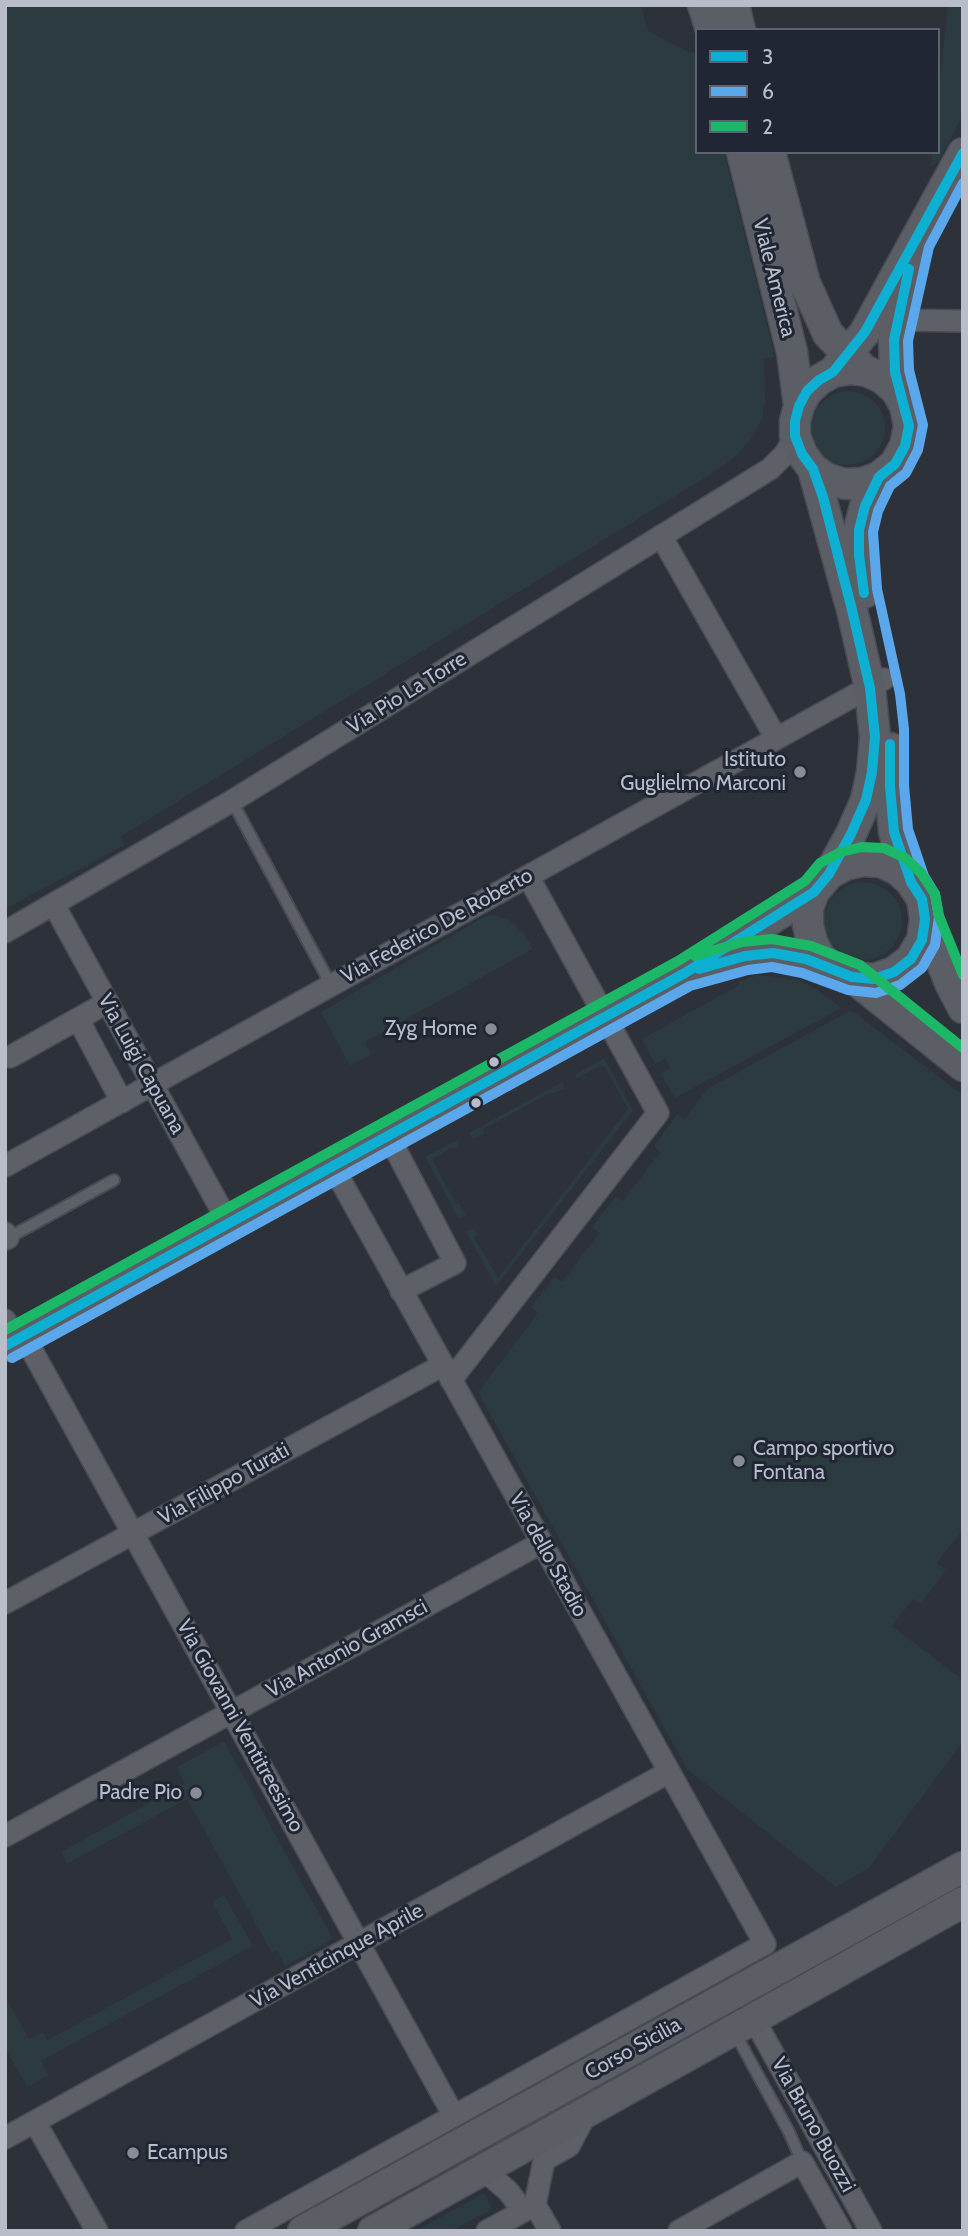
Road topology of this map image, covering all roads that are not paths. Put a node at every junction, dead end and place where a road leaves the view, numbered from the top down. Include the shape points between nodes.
1 (714, 14) edge
2 (737, 28) edge
3 (963, 153) edge
4 (742, 154) edge
5 (771, 154) edge
6 (813, 302) junction
7 (963, 306) edge
8 (893, 309) junction
9 (963, 321) edge
10 (849, 366) junction
11 (799, 406) junction
12 (905, 406) junction
13 (795, 436) junction
14 (813, 469) junction
15 (879, 477) junction
16 (661, 536) junction
17 (877, 683) junction
18 (776, 738) junction
19 (232, 801) junction
20 (528, 876) junction
21 (911, 882) junction
22 (822, 883) junction
23 (54, 905) junction
24 (925, 919) junction
25 (7, 932) edge
26 (952, 958) edge
27 (685, 973) junction
28 (842, 973) junction
29 (331, 985) junction
30 (108, 1002) junction
31 (963, 1008) edge
32 (606, 1018) junction
33 (78, 1019) junction
34 (10, 1057) dead end
35 (963, 1066) edge
36 (153, 1085) junction
37 (122, 1102) junction
38 (388, 1135) junction
39 (332, 1165) junction
40 (5, 1166) edge
41 (114, 1180) dead end
42 (229, 1222) junction
43 (6, 1237) edge
44 (401, 1291) junction
45 (13, 1335) edge
46 (447, 1373) junction
47 (134, 1533) junction
48 (541, 1542) junction
49 (5, 1604) edge
50 (232, 1713) junction
51 (669, 1772) junction
52 (5, 1836) edge
53 (963, 1867) edge
54 (963, 1902) edge
55 (359, 1944) junction
56 (676, 1994) junction
57 (744, 2024) junction
58 (652, 2039) junction
59 (516, 2082) junction
60 (560, 2089) junction
61 (587, 2112) junction
62 (454, 2116) junction
63 (35, 2122) junction
64 (5, 2138) edge
65 (415, 2138) junction
66 (802, 2162) junction
67 (480, 2171) junction
68 (395, 2180) junction
69 (529, 2208) junction
70 (97, 2231) edge
71 (246, 2231) edge
72 (303, 2231) edge
73 (373, 2231) edge
74 (487, 2231) edge
75 (550, 2231) edge
76 (679, 2231) edge
77 (841, 2231) edge
78 (871, 2231) edge

1 - 2 main road
3 - 8 main road via 916,242
4 - 11 main road, Viale America via 792,352
5 - 6 main road, Viale America
6 - 8 main road via 843,316
6 - 10 main road, Viale America
7 - 8 street
8 - 9 street
8 - 10 main road via 865,331
8 - 12 main road via 895,372
10 - 11 main road via 819,380
10 - 12 main road via 882,378
11 - 13 main road
12 - 15 main road via 909,426 905,446 895,464
13 - 14 main road
13 - 16 street, Via Pio La Torre via 770,470
14 - 15 main road via 845,484
14 - 17 main road
15 - 17 main road via 859,530
16 - 18 street
16 - 19 street, Via Pio La Torre
17 - 18 street, Via Federico De Roberto
17 - 21 main road via 890,731 894,832
17 - 22 main road via 866,800 852,834
18 - 20 street, Via Federico De Roberto
19 - 23 street, Via Pio La Torre
19 - 29 lane
20 - 29 street, Via Federico De Roberto
20 - 32 street
21 - 22 main road via 881,862 863,860 845,865
21 - 24 main road via 922,899
22 - 27 main road
22 - 28 main road via 808,908 808,925 820,957
23 - 25 street, Via Pio La Torre
23 - 30 street, Via Luigi Capuana
24 - 26 main road
24 - 28 main road via 922,940 911,959 894,972 874,979
26 - 31 main road
27 - 28 main road via 773,953
27 - 32 main road
28 - 35 main road
29 - 36 street, Via Federico De Roberto
30 - 33 street
30 - 36 street, Via Luigi Capuana
32 - 38 main road
32 - 46 street via 658,1113
33 - 34 street
33 - 37 street
36 - 37 street, Via Federico De Roberto
36 - 42 street, Via Luigi Capuana
37 - 40 street, Via Federico De Roberto
38 - 39 main road
38 - 44 street via 455,1263
39 - 42 main road
39 - 44 street, Via dello Stadio
41 - 43 lane
42 - 45 main road
44 - 46 street, Via dello Stadio
45 - 47 street, Via Giovanni Ventitreesimo
46 - 47 street, Via Filippo Turati
46 - 48 street, Via dello Stadio
47 - 49 street, Via Filippo Turati
47 - 50 street, Via Giovanni Ventitreesimo
48 - 50 street, Via Antonio Gramsci
48 - 51 street, Via dello Stadio
50 - 52 street, Via Antonio Gramsci
50 - 55 street, Via Giovanni Ventitreesimo
51 - 55 street, Via Venticinque Aprile
51 - 56 street, Via dello Stadio via 765,1944
53 - 58 main road, Corso Sicilia
54 - 57 main road, Corso Sicilia
55 - 62 street, Via Giovanni Ventitreesimo
55 - 63 street, Via Venticinque Aprile
56 - 58 street
56 - 59 street
57 - 61 main road, Corso Sicilia
57 - 66 lane
57 - 78 street, Via Bruno Buozzi
58 - 60 main road, Corso Sicilia
59 - 60 street
59 - 62 street
60 - 68 main road, Corso Sicilia
61 - 67 main road, Corso Sicilia
61 - 69 street via 569,2146 544,2160
62 - 65 street
63 - 64 street, Via Venticinque Aprile
63 - 70 street
65 - 68 street
65 - 71 street
66 - 76 street
66 - 77 street
67 - 69 street
67 - 73 main road, Corso Sicilia
68 - 72 main road, Corso Sicilia
69 - 74 street
69 - 75 street

